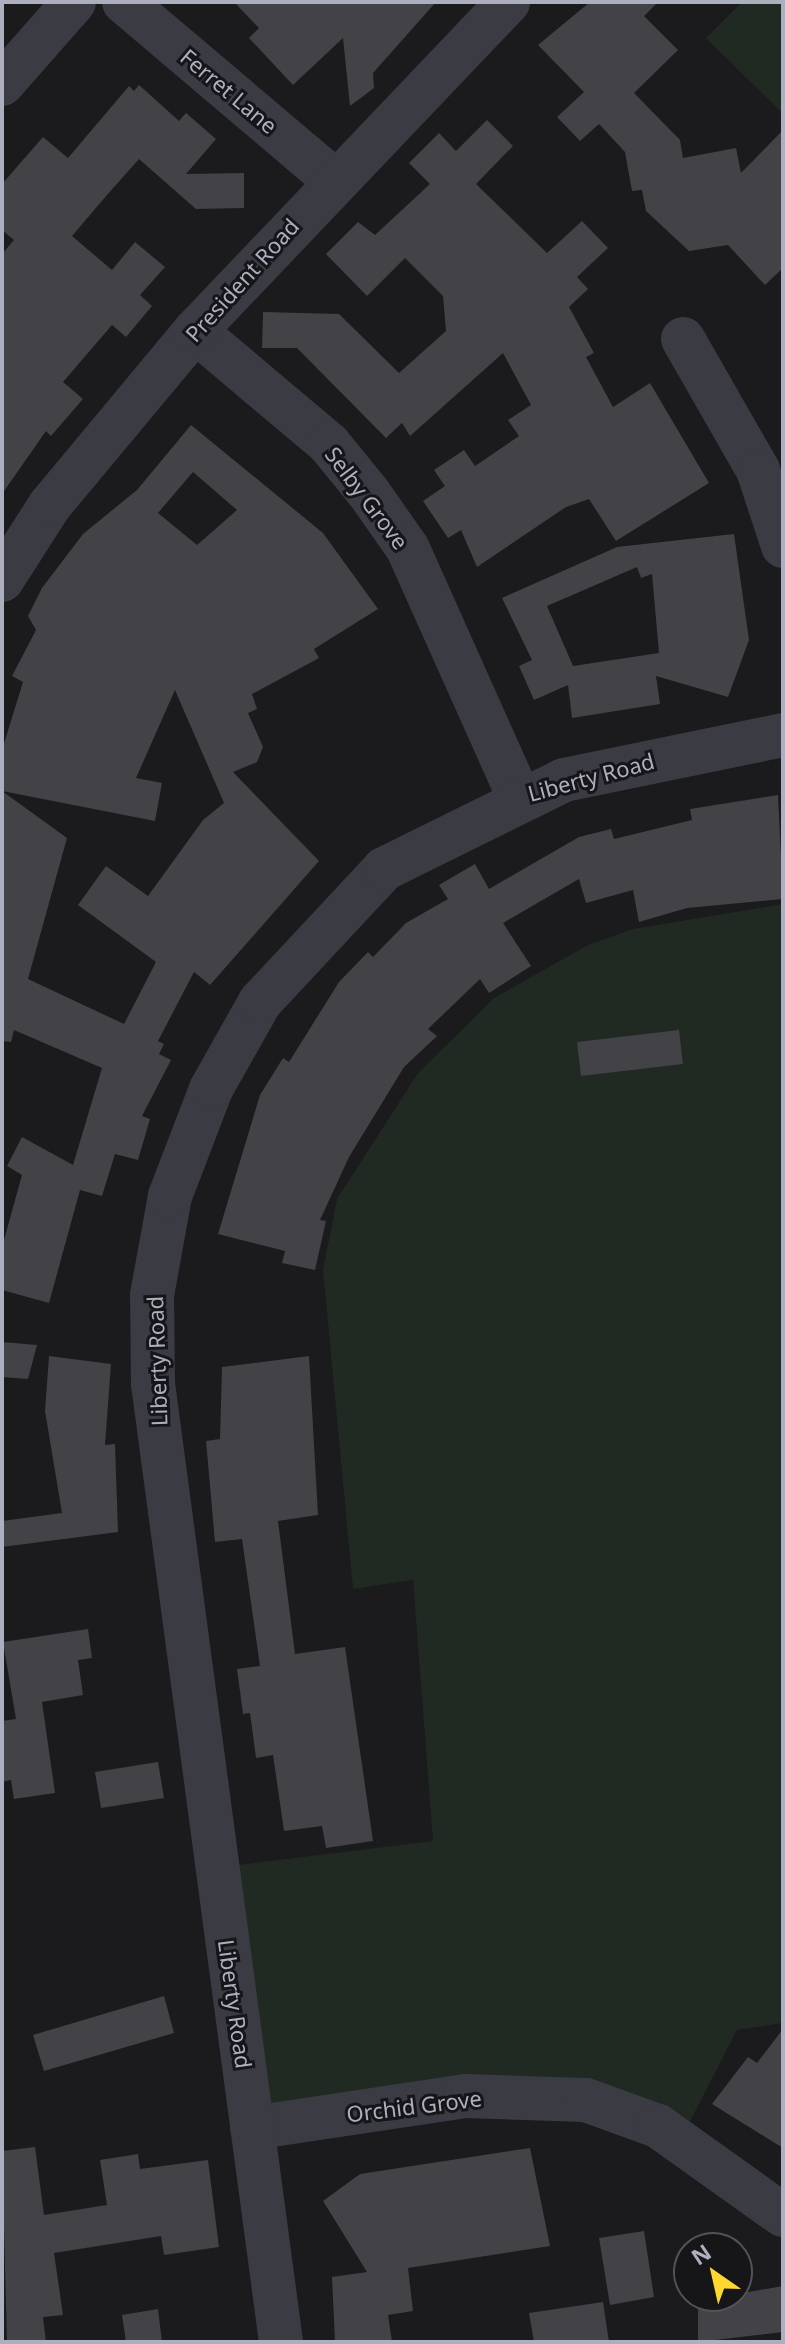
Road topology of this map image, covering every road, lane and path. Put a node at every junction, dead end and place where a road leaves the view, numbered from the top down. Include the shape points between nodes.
1 (74, 2) edge
2 (124, 2) edge
3 (508, 2) edge
4 (2, 84) edge
5 (334, 180) junction
6 (195, 331) junction
7 (683, 339) dead end
8 (783, 546) edge
9 (2, 580) edge
10 (783, 735) edge
11 (519, 797) junction
12 (252, 2128) junction
13 (783, 2215) edge
14 (281, 2342) edge

1 - 4 street
2 - 5 street, Ferret Lane
3 - 5 street, President Road
5 - 6 street, President Road
6 - 9 street, President Road via 50,505
6 - 11 street, Selby Grove via 329,444 408,549
7 - 8 street via 758,470
10 - 11 street, Liberty Road via 606,770
11 - 12 street, Liberty Road via 384,869 288,965 211,1089 170,1196 157,1254 153,1384
12 - 13 street, Orchid Grove via 466,2096 586,2100 658,2126
12 - 14 street, Liberty Road

